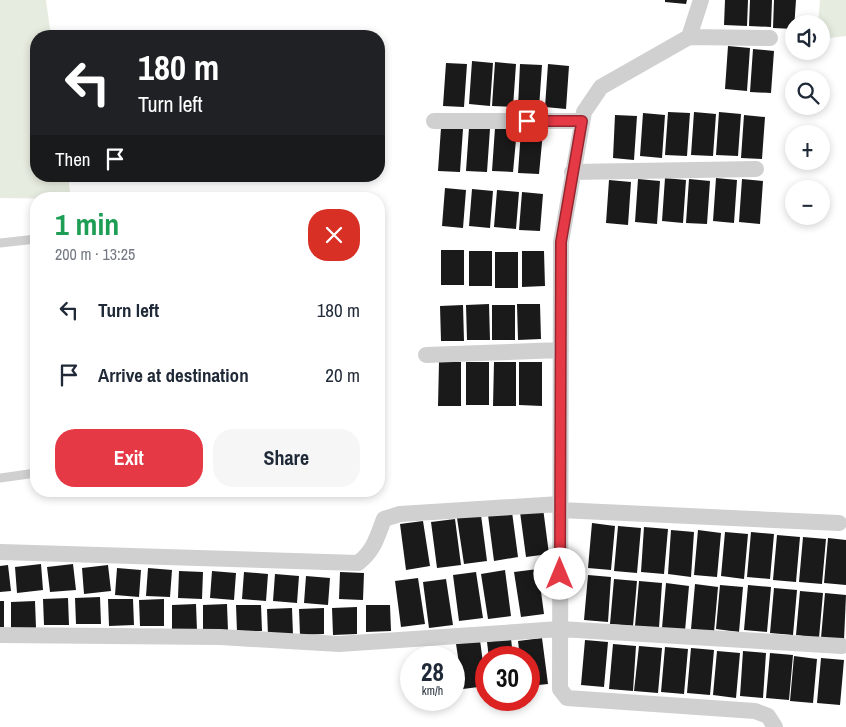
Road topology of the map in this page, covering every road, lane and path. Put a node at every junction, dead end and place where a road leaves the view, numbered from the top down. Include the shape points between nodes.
1 (700, 0) edge
2 (689, 37) junction
3 (770, 38) dead end
4 (434, 121) dead end
5 (582, 121) junction
6 (756, 169) dead end
7 (572, 172) junction
8 (30, 240) edge
9 (0, 243) edge
10 (561, 350) junction
11 (426, 355) dead end
12 (30, 474) edge
13 (0, 478) edge
14 (560, 507) junction
15 (839, 524) dead end
16 (0, 552) edge
17 (560, 629) junction
18 (0, 635) edge
19 (842, 646) dead end
20 (776, 727) edge

1 - 2 street
2 - 3 street
2 - 5 street via 600,87
4 - 5 street
5 - 7 street
6 - 7 street
7 - 10 street via 561,242
8 - 9 lane
10 - 11 street
10 - 14 street
12 - 13 lane
14 - 15 street
14 - 16 street via 400,514 384,519 375,546 358,563
14 - 17 street
17 - 18 street via 339,644 220,637
17 - 19 street
17 - 20 street via 560,689 567,698 755,711 768,716

